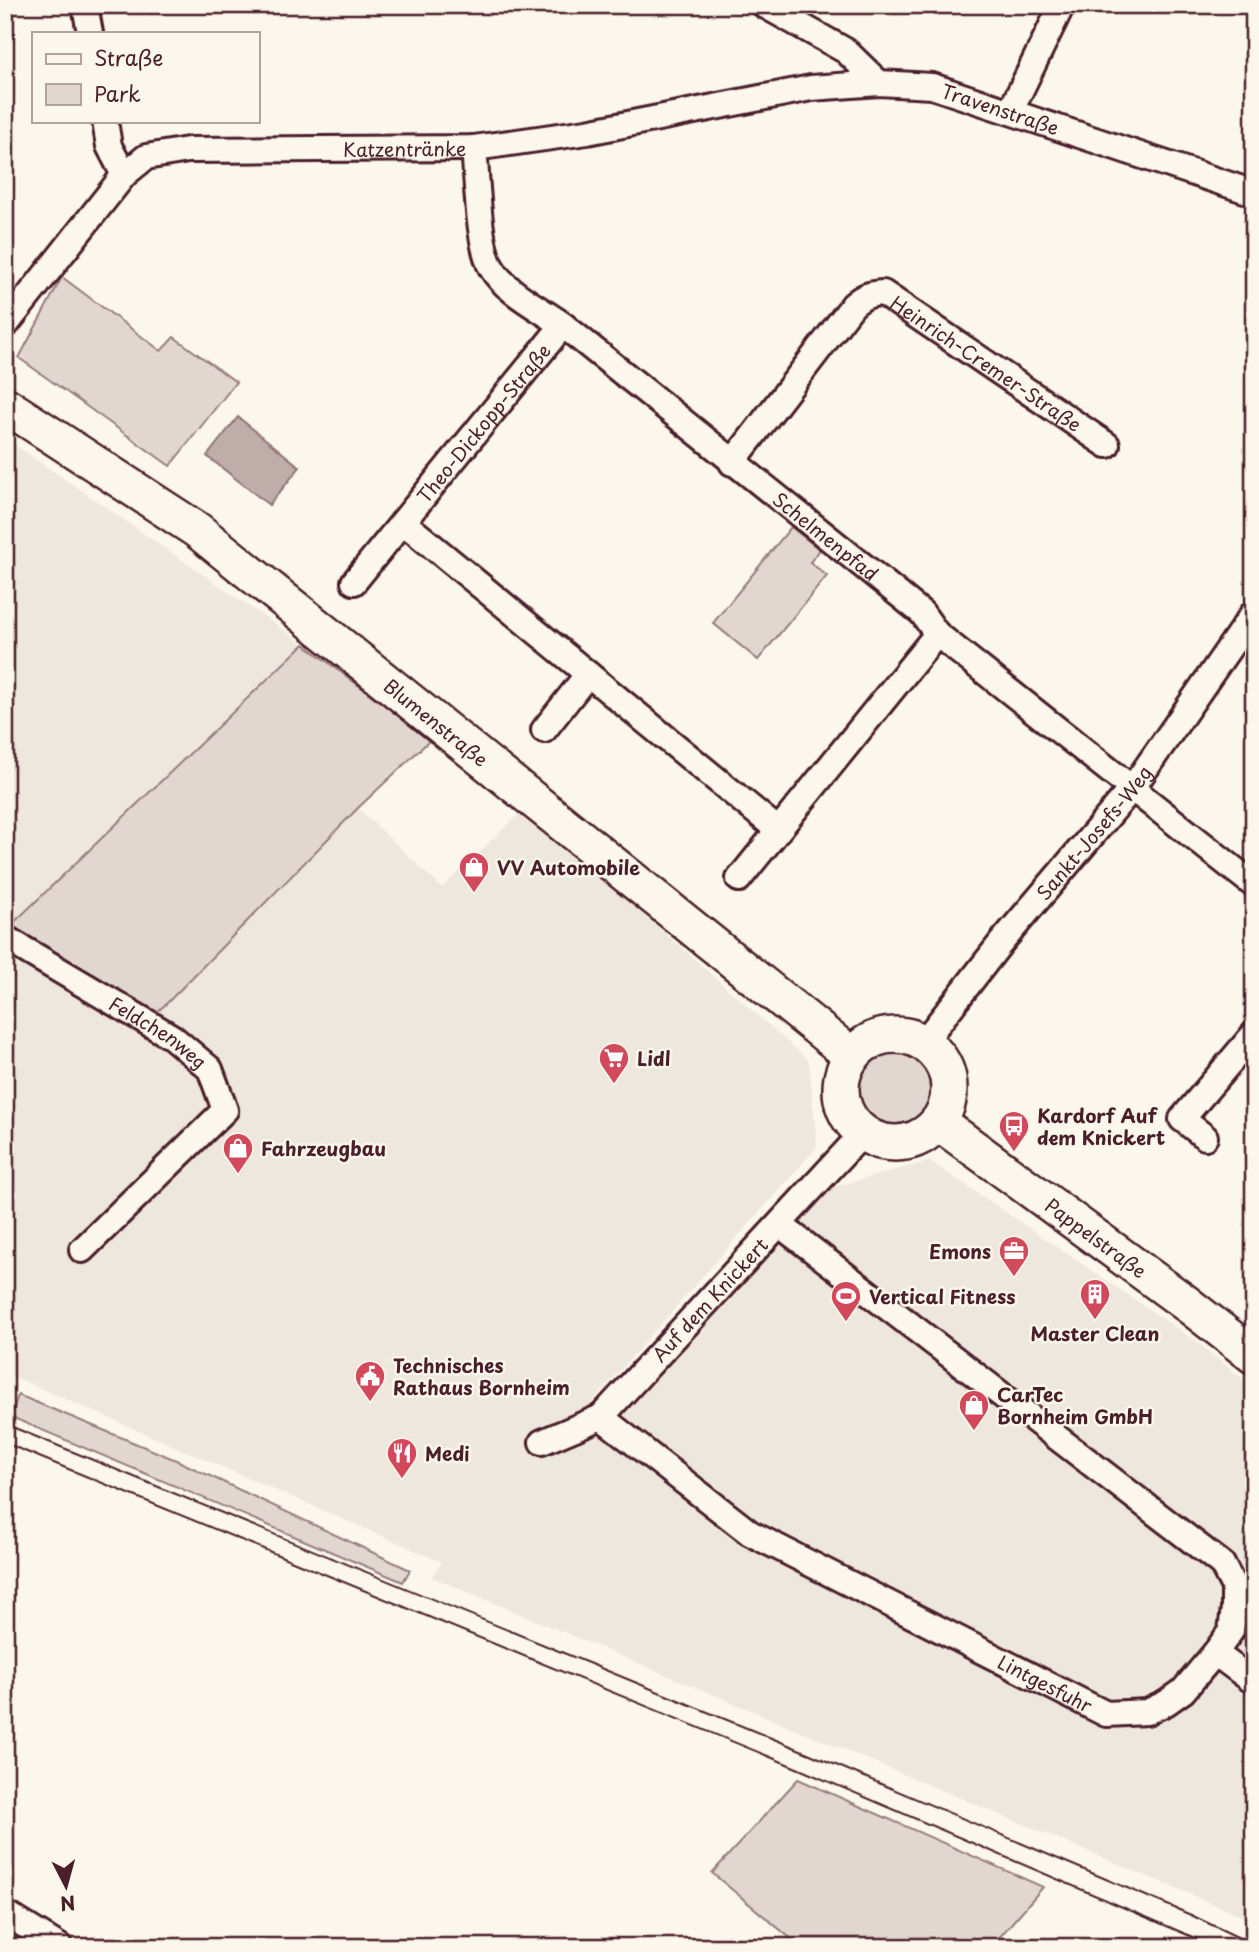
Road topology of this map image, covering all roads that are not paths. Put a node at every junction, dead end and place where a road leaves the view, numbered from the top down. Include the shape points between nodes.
1 (85, 5) edge
2 (764, 5) edge
3 (1062, 5) edge
4 (90, 32) edge
5 (879, 83) junction
6 (1011, 110) junction
7 (104, 122) edge
8 (474, 148) junction
9 (124, 175) junction
10 (1254, 193) edge
11 (563, 325) junction
12 (5, 326) edge
13 (5, 405) edge
14 (1107, 445) dead end
15 (732, 463) junction
16 (403, 522) junction
17 (354, 582) dead end
18 (1254, 612) edge
19 (937, 634) junction
20 (588, 674) junction
21 (544, 730) dead end
22 (1133, 787) junction
23 (779, 830) junction
24 (739, 879) dead end
25 (1254, 885) edge
26 (5, 938) edge
27 (1254, 1034) edge
28 (923, 1043) junction
29 (852, 1056) junction
30 (938, 1122) junction
31 (863, 1133) junction
32 (1205, 1137) dead end
33 (780, 1225) junction
34 (82, 1250) dead end
35 (1254, 1356) edge
36 (601, 1417) junction
37 (542, 1442) dead end
38 (1215, 1653) junction
39 (1254, 1682) edge
40 (5, 1913) edge
41 (60, 1947) edge

1 - 4 street
2 - 5 street via 846,51
3 - 6 street
5 - 6 street, Travenstraße via 932,86
5 - 8 street, Katzentränke via 811,89 587,132
6 - 10 street, Travenstraße
7 - 9 street via 109,146
8 - 9 street, Katzentränke via 188,150 146,157
8 - 11 street, Schelmenpfad via 484,244 491,267 506,284
9 - 12 street, Katzentränke
11 - 15 street, Schelmenpfad
11 - 16 street, Theo-Dickopp-Straße
13 - 29 main road, Blumenstraße via 197,530
14 - 15 street, Heinrich-Cremer-Straße via 883,293 873,293 853,304
15 - 19 street, Schelmenpfad via 922,613
16 - 17 street, Theo-Dickopp-Straße
16 - 20 street, Theo-Dickopp-Straße
18 - 22 street, Sankt-Josefs-Weg
19 - 22 street, Schelmenpfad
19 - 23 street
20 - 21 street
20 - 23 street, Theo-Dickopp-Straße
22 - 25 street, Schelmenpfad
22 - 28 street, Sankt-Josefs-Weg
23 - 24 street
26 - 34 street, Feldchenweg via 172,1037 210,1069 225,1110
27 - 32 street via 1182,1119
28 - 29 main road via 905,1036 884,1036
28 - 30 main road via 940,1058 948,1080 948,1101
29 - 31 main road via 843,1071 841,1098 849,1118
30 - 31 main road via 920,1138 897,1144
30 - 35 main road, Pappelstraße
31 - 33 street, Auf dem Knickert
33 - 36 street, Auf dem Knickert
33 - 38 street, Lintgesfuhr via 1222,1564 1234,1587 1234,1608 1231,1631
36 - 37 street, Auf dem Knickert
36 - 38 street, Lintgesfuhr via 750,1534 1107,1714 1147,1712 1166,1703 1183,1691
38 - 39 street
40 - 41 street

